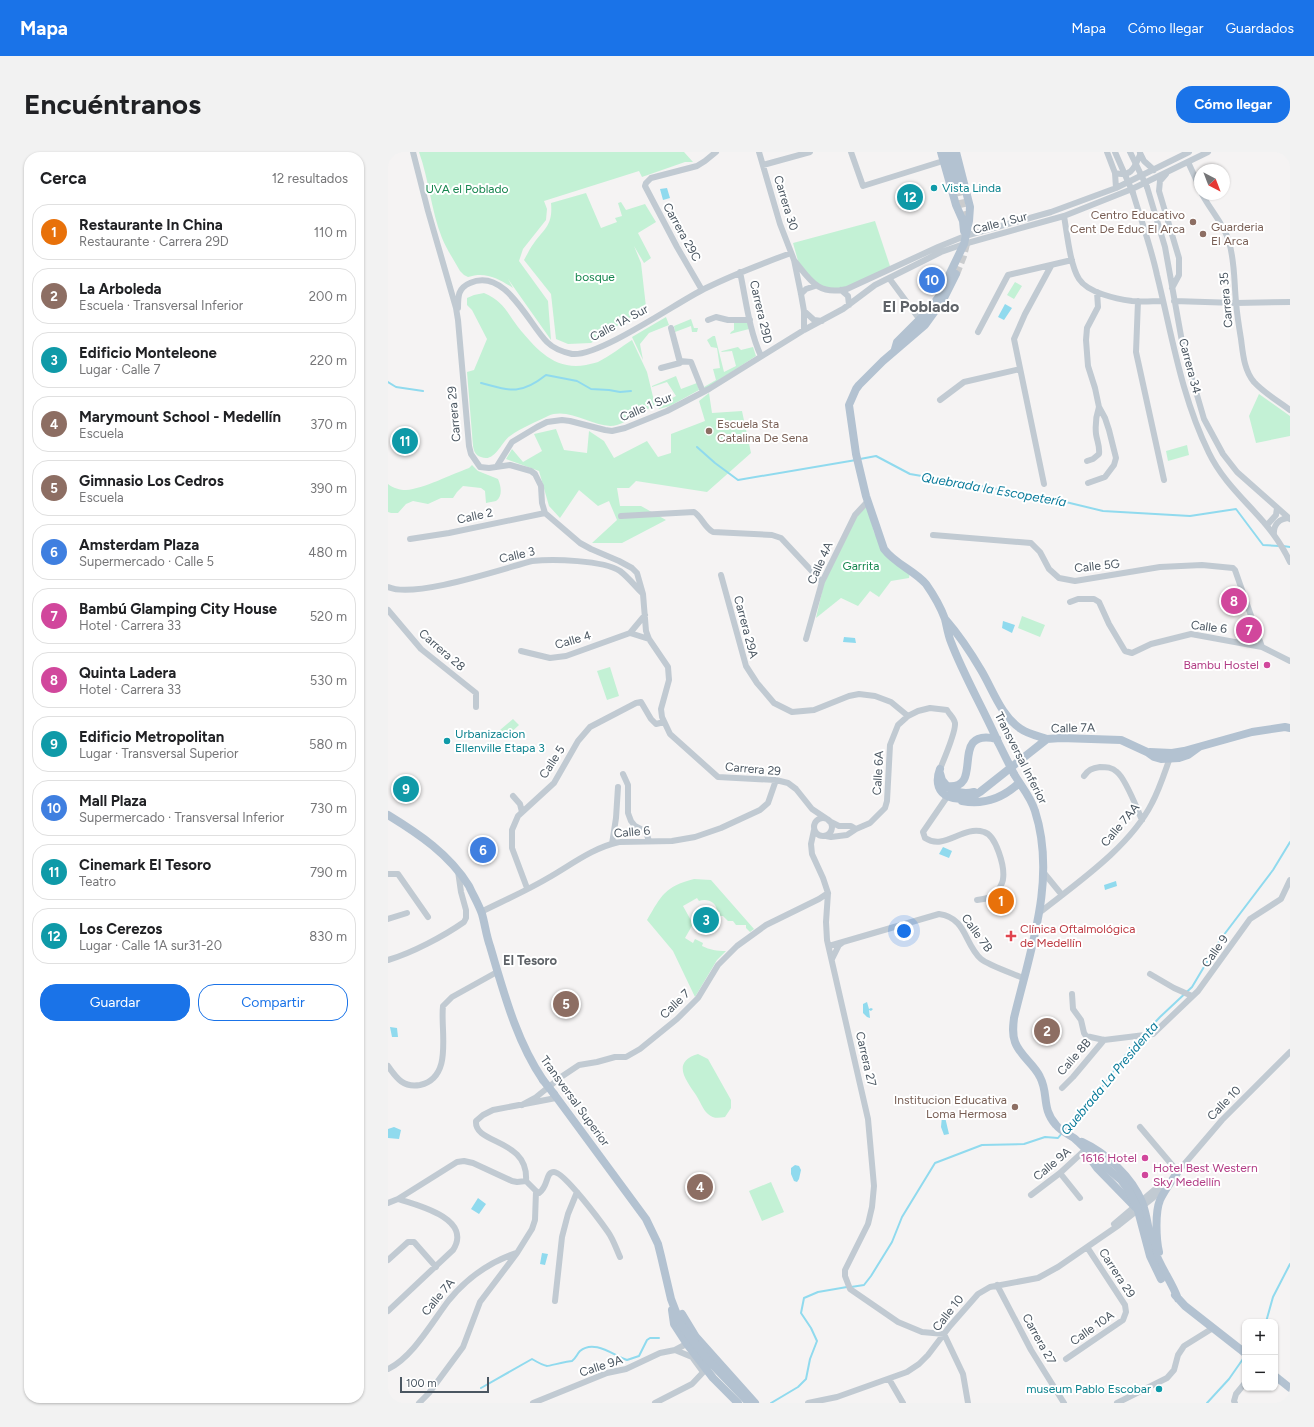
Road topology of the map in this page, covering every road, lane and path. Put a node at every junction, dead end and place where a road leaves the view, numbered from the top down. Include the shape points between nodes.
1 (413, 152) edge
2 (716, 152) edge
3 (759, 152) edge
4 (810, 152) edge
5 (851, 152) edge
6 (940, 152) edge
7 (949, 152) edge
8 (956, 152) edge
9 (1107, 152) edge
10 (1115, 152) edge
11 (1130, 152) edge
12 (1190, 152) edge
13 (1208, 152) edge
14 (1140, 153) edge
15 (943, 161) junction
16 (1188, 162) junction
17 (763, 166) junction
18 (1154, 170) junction
19 (1169, 172) junction
20 (1115, 173) junction
21 (1194, 175) edge
22 (958, 188) tunnel mouth
23 (1116, 188) junction
24 (1205, 200) edge
25 (1064, 216) junction
26 (964, 240) junction
27 (791, 253) junction
28 (794, 260) junction
29 (1072, 260) junction
30 (1051, 266) junction
31 (740, 272) junction
32 (956, 274) tunnel mouth
33 (889, 278) junction
34 (815, 286) junction
35 (1172, 288) junction
36 (702, 290) junction
37 (841, 290) junction
38 (1097, 292) junction
39 (801, 294) junction
40 (1138, 301) junction
41 (1163, 301) junction
42 (1174, 301) junction
43 (1290, 302) edge
44 (1236, 303) junction
45 (849, 306) junction
46 (804, 311) junction
47 (458, 320) junction
48 (708, 320) dead end
49 (750, 320) junction
50 (920, 320) junction
51 (822, 321) junction
52 (804, 330) junction
53 (978, 332) dead end
54 (894, 352) junction
55 (761, 356) junction
56 (661, 368) dead end
57 (1020, 369) junction
58 (703, 392) junction
59 (940, 400) dead end
60 (1099, 407) junction
61 (1290, 410) edge
62 (1087, 461) dead end
63 (497, 466) junction
64 (1164, 480) dead end
65 (1088, 483) dead end
66 (1044, 484) dead end
67 (866, 499) junction
68 (1278, 508) junction
69 (545, 513) junction
70 (621, 516) dead end
71 (1290, 518) edge
72 (1267, 526) junction
73 (933, 535) dead end
74 (1275, 537) junction
75 (410, 539) dead end
76 (1290, 562) edge
77 (637, 573) junction
78 (721, 575) dead end
79 (628, 579) junction
80 (822, 582) junction
81 (388, 587) edge
82 (643, 594) junction
83 (1070, 602) dead end
84 (388, 610) edge
85 (645, 615) junction
86 (945, 618) junction
87 (630, 633) junction
88 (649, 639) junction
89 (806, 639) dead end
90 (1262, 647) junction
91 (521, 651) dead end
92 (1290, 660) edge
93 (663, 701) junction
94 (476, 707) dead end
95 (908, 716) junction
96 (664, 722) junction
97 (1290, 728) edge
98 (672, 736) junction
99 (1047, 739) junction
100 (997, 740) junction
101 (1172, 758) junction
102 (940, 769) junction
103 (623, 774) dead end
104 (1084, 776) dead end
105 (776, 780) junction
106 (1019, 783) junction
107 (947, 786) junction
108 (618, 787) dead end
109 (513, 796) dead end
110 (952, 796) junction
111 (812, 809) junction
112 (522, 812) junction
113 (388, 815) edge
114 (828, 820) junction
115 (1142, 820) junction
116 (856, 829) junction
117 (816, 830) junction
118 (826, 836) junction
119 (649, 841) junction
120 (612, 844) junction
121 (458, 871) junction
122 (1044, 873) junction
123 (388, 874) edge
124 (1290, 880) edge
125 (527, 888) junction
126 (472, 893) junction
127 (1062, 895) junction
128 (828, 896) junction
129 (463, 899) junction
130 (977, 900) dead end
131 (481, 912) junction
132 (407, 913) dead end
133 (1039, 913) junction
134 (428, 917) dead end
135 (388, 919) edge
136 (842, 942) junction
137 (828, 946) junction
138 (388, 960) edge
139 (832, 960) junction
140 (497, 972) junction
141 (1150, 974) dead end
142 (1023, 978) junction
143 (1072, 994) dead end
144 (1189, 994) junction
145 (1104, 1040) junction
146 (1290, 1052) edge
147 (388, 1066) edge
148 (1062, 1088) dead end
149 (555, 1096) junction
150 (522, 1105) junction
151 (1140, 1127) dead end
152 (1074, 1138) junction
153 (1090, 1153) junction
154 (1060, 1173) junction
155 (1178, 1173) junction
156 (526, 1181) junction
157 (536, 1192) junction
158 (577, 1192) junction
159 (1032, 1196) dead end
160 (1080, 1198) dead end
161 (398, 1199) junction
162 (388, 1203) edge
163 (1140, 1204) junction
164 (1087, 1247) junction
165 (517, 1253) junction
166 (620, 1257) dead end
167 (388, 1260) edge
168 (436, 1266) junction
169 (1161, 1266) junction
170 (997, 1285) junction
171 (1178, 1299) junction
172 (670, 1300) junction
173 (555, 1301) dead end
174 (388, 1310) edge
175 (1126, 1312) joint
176 (1213, 1328) junction
177 (944, 1334) junction
178 (696, 1337) junction
179 (687, 1344) junction
180 (675, 1350) junction
181 (1242, 1351) edge
182 (1066, 1359) dead end
183 (710, 1366) junction
184 (388, 1369) edge
185 (1278, 1378) edge
186 (889, 1379) junction
187 (1242, 1387) edge
188 (1290, 1388) edge
189 (837, 1400) edge
190 (419, 1402) edge
191 (737, 1402) edge
192 (1235, 1402) edge
193 (533, 1403) edge
194 (655, 1403) edge
195 (749, 1403) edge
196 (755, 1403) edge
197 (808, 1403) edge
198 (903, 1403) edge
199 (968, 1403) edge
200 (1064, 1403) edge
201 (1117, 1403) edge

1 - 47 street, Carrera 29
2 - 36 street, Carrera 29C via 697,166 651,178 646,183 646,190
3 - 17 street, Carrera 30
4 - 17 street
5 - 15 street via 863,186
6 - 15 main road
7 - 22 main road
8 - 26 main road, Transversal Inferior via 970,207
9 - 20 street
10 - 41 street, Carrera 34, bridge via 1133,193
11 - 35 street, Carrera 34, bridge via 1147,187 1165,247
12 - 18 street, Calle 1 Sur
13 - 16 street, Calle 1 Sur
14 - 18 street
14 - 20 street via 1129,173
15 - 26 main road via 963,221
16 - 19 street, Calle 1 Sur
16 - 21 street
17 - 27 street, Carrera 30
18 - 23 street, Calle 1 Sur
19 - 25 street, Calle 1 Sur
19 - 35 street via 1160,181 1159,191 1178,258 1179,275
20 - 23 street
23 - 26 street, Calle 1 Sur
24 - 44 street, Carrera 35 via 1229,240
25 - 26 street, Calle 1 Sur
25 - 29 street
26 - 33 street, Calle 1 Sur
26 - 37 street, Calle 1 Sur via 938,247
26 - 50 main road, Transversal Inferior via 938,298
27 - 28 street, Carrera 30
27 - 31 street, Calle 1A Sur
28 - 34 street, Carrera 30
28 - 39 street, Carrera 30
29 - 30 street
29 - 38 street via 1084,285
30 - 53 street via 1008,275
30 - 57 street via 1014,339
31 - 36 street, Calle 1A Sur
31 - 49 street, Carrera 29D
32 - 54 main road, Transversal Inferior via 933,316
33 - 45 street, Calle 1 Sur via 875,285
33 - 50 street
34 - 37 street, Calle 1 Sur
34 - 39 street
35 - 42 street, Carrera 34
36 - 47 street, Calle 1A Sur via 624,335 584,353 560,351 549,344 512,295 499,285 484,280 473,281 459,292
37 - 45 street via 848,296
38 - 40 street
38 - 60 street via 1098,307 1087,328 1086,340 1088,366
39 - 46 street
40 - 41 street
40 - 64 street via 1136,352
41 - 72 street, Carrera 34 via 1185,392 1203,441 1224,478
42 - 44 street
42 - 68 street, Carrera 34 via 1192,381 1204,419 1213,437 1237,472
43 - 44 street
44 - 61 street, Carrera 35 via 1243,360 1247,371 1254,382
45 - 51 street, Calle 1 Sur
46 - 51 street via 814,320
46 - 52 street
47 - 63 street, Carrera 29 via 466,430 471,454 480,467
48 - 49 street via 716,317
49 - 55 street, Carrera 29D
50 - 54 main road, Transversal Inferior via 897,342
51 - 52 street, Calle 1 Sur
52 - 55 street, Calle 1 Sur
54 - 67 main road, Transversal Inferior via 856,389 849,405
55 - 58 street, Calle 1 Sur
56 - 58 street via 680,363 671,328 680,361 691,362
57 - 59 street via 964,382
57 - 66 street
58 - 63 street, Calle 1 Sur via 666,411 618,430 605,430 570,420 547,422 512,442
60 - 62 street via 1096,418 1099,454
60 - 65 street via 1109,430 1116,458 1105,477
63 - 69 street, Carrera 29 via 513,466 535,474 541,486
67 - 80 street, Calle 4A via 854,515
67 - 86 main road, Transversal Inferior via 884,549 889,556 926,584
68 - 71 street, Carrera 34
68 - 72 street via 1276,516
69 - 75 street, Calle 2
69 - 77 street via 580,543 619,561
70 - 80 street via 694,512 713,532 772,535 781,538
71 - 74 street via 1277,522
72 - 74 street, Carrera 34
73 - 90 street, Calle 5G via 1031,543 1040,552 1049,569 1059,578 1075,581 1160,567 1202,565 1233,568
74 - 76 street, Carrera 34
77 - 79 street via 635,578
77 - 82 street, Carrera 29
78 - 95 street, Carrera 29A via 746,666 757,684 774,703 792,712 814,710 859,694 891,702
79 - 81 street, Calle 3 via 619,571 605,565 544,560 432,587 394,590
79 - 82 street, Calle 3
80 - 89 street, Calle 4A
82 - 85 street, Carrera 29
83 - 90 street, Calle 6 via 1078,599 1094,599 1099,602 1122,647 1132,653 1151,644 1191,634
84 - 94 street, Carrera 28 via 421,649 476,694
85 - 87 street
85 - 88 street, Carrera 29
86 - 99 main road via 956,630 1008,717 1022,730
86 - 100 main road, Transversal Inferior via 950,641
87 - 88 street
87 - 91 street, Calle 4 via 566,656 550,658
88 - 93 street, Carrera 29 via 668,667 669,680
90 - 92 street, Calle 6
93 - 96 street, Carrera 29 via 661,709
93 - 98 street, Carrera 29 via 664,717
95 - 102 street via 930,708 947,710 952,718 955,723 954,730
95 - 116 street, Calle 6A via 898,725 890,746 885,808 870,823
96 - 98 street, Carrera 29
96 - 112 street, Calle 5 via 656,724 650,719 641,702 590,727 578,741 554,783
97 - 101 main road, Calle 7A via 1252,732 1199,747
98 - 105 street, Carrera 29 via 718,777
99 - 101 main road, Calle 7A via 1121,740 1147,752
99 - 110 main road, Calle 7A via 971,797 962,799
100 - 106 main road, Transversal Inferior, bridge
100 - 107 main road via 982,737 974,742 968,753 965,778 956,786
101 - 115 street, Calle 7AA
102 - 107 main road via 942,780
102 - 110 main road via 939,786
103 - 119 street via 628,785 628,813 631,821 646,832
104 - 115 street via 1089,770 1098,767 1108,767 1118,772
105 - 111 street, Carrera 29 via 788,783
105 - 119 street, Calle 6 via 768,803 760,810 695,837
106 - 110 main road via 1008,792 988,801 973,802
106 - 122 main road, Transversal Inferior via 1035,809 1042,839
107 - 110 main road
108 - 120 street
109 - 112 street via 520,804
110 - 130 street via 924,832 925,838 936,843 971,830 986,832 992,839 1001,858 1003,878 998,891 989,898
111 - 114 street, Carrera 29
111 - 117 street
112 - 125 street, Calle 5 via 512,830 512,848
113 - 121 main road, Transversal Superior via 426,839
114 - 116 street via 839,826 851,826
114 - 117 street via 818,819
114 - 118 street via 832,829
115 - 127 street, Calle 7AA via 1106,859
116 - 118 street, Calle 6A via 847,835
117 - 118 street, Calle 6A
117 - 128 street, Carrera 27 via 812,840 812,854 825,882
119 - 120 street, Calle 6
120 - 125 street, Calle 6 via 591,852
121 - 126 main road, Transversal Superior
121 - 129 street
122 - 127 street
122 - 133 main road, Transversal Inferior
123 - 134 street via 398,874
124 - 144 street, Calle 9 via 1281,899 1250,919 1207,980
125 - 131 street, Calle 6
126 - 129 street via 465,894
126 - 131 main road, Transversal Superior
127 - 133 street, Calle 7AA
128 - 137 street, Carrera 27
128 - 150 street, Calle 7 via 757,930 737,946 718,965 698,998 640,1049 626,1057 579,1065
129 - 138 street via 467,915 464,922 411,951
131 - 140 main road, Transversal Superior
132 - 135 street
133 - 142 main road, Transversal Inferior
136 - 137 street, Calle 7B
136 - 139 street
136 - 142 street, Calle 7B via 939,914 948,915 958,923 982,960
137 - 139 street, Carrera 27
139 - 177 street, Carrera 27 via 868,1119 874,1186 868,1224 845,1276 849,1286 898,1322 922,1332
140 - 147 street via 452,996 444,1006 444,1046 439,1069 434,1078 421,1084 405,1085
140 - 149 main road, Transversal Superior, bridge via 516,1029 531,1063
141 - 144 street
142 - 152 main road, Transversal Inferior via 1014,1018 1015,1042 1040,1076 1046,1109 1057,1126
143 - 145 street via 1073,1009 1081,1020 1086,1036
144 - 145 street, Calle 9 via 1153,1034
145 - 148 street, Calle 8B
146 - 155 street, Calle 10 via 1222,1120
149 - 150 street, Calle 7
149 - 172 main road, Transversal Superior via 654,1233
150 - 156 street, Calle 7 via 493,1110 478,1118 476,1123 481,1133 520,1157 526,1172
151 - 155 street
152 - 153 main road, Transversal Inferior
152 - 163 main road via 1100,1152 1115,1165 1128,1179
153 - 154 street, Calle 9A
153 - 163 main road via 1097,1168
153 - 171 main road, Transversal Inferior, bridge via 1129,1191 1137,1207 1150,1256 1161,1279
154 - 159 street, Calle 9A
154 - 160 street
155 - 163 street, Calle 10 via 1153,1198
155 - 169 main road via 1158,1206 1157,1239
156 - 157 street
156 - 161 street via 512,1181 473,1162 464,1161 457,1162
157 - 158 street via 543,1190 547,1177 553,1172 564,1177
157 - 165 street via 535,1220
158 - 166 street via 608,1232
158 - 173 street via 562,1238
161 - 162 street
161 - 168 street via 433,1210 455,1230 458,1237 456,1245
163 - 164 street, Calle 10 via 1119,1225
163 - 169 main road
164 - 170 street, Calle 10 via 1038,1278
164 - 175 street, Carrera 29 via 1126,1305
165 - 184 street, Calle 7A via 496,1261 467,1282 451,1297 403,1358
165 - 190 street via 480,1302 463,1347 429,1393
167 - 168 street via 408,1242 414,1242
168 - 174 street
169 - 171 main road
170 - 177 street, Calle 10 via 970,1301
170 - 200 street, Carrera 27 via 1031,1350
171 - 176 main road, Transversal Inferior
172 - 178 main road via 680,1310
172 - 179 main road via 674,1324
172 - 195 main road, Transversal Superior, bridge via 681,1325 707,1359
175 - 182 street, Calle 10A via 1123,1320
176 - 181 main road, Transversal Inferior
176 - 201 street via 1184,1346 1178,1355 1174,1370 1167,1378
177 - 186 street, Calle 10 via 919,1364
177 - 199 street via 963,1374
178 - 179 street, Calle 9A
178 - 183 main road
179 - 180 street, Calle 9A
179 - 183 main road
180 - 183 street
180 - 193 street, Calle 9A via 660,1353 626,1369 607,1373
183 - 191 main road via 713,1378
183 - 194 street via 692,1384
183 - 196 main road via 730,1375
185 - 188 main road
186 - 189 street, Calle 10
186 - 198 street
187 - 192 street via 1236,1394
189 - 197 street, Calle 10

